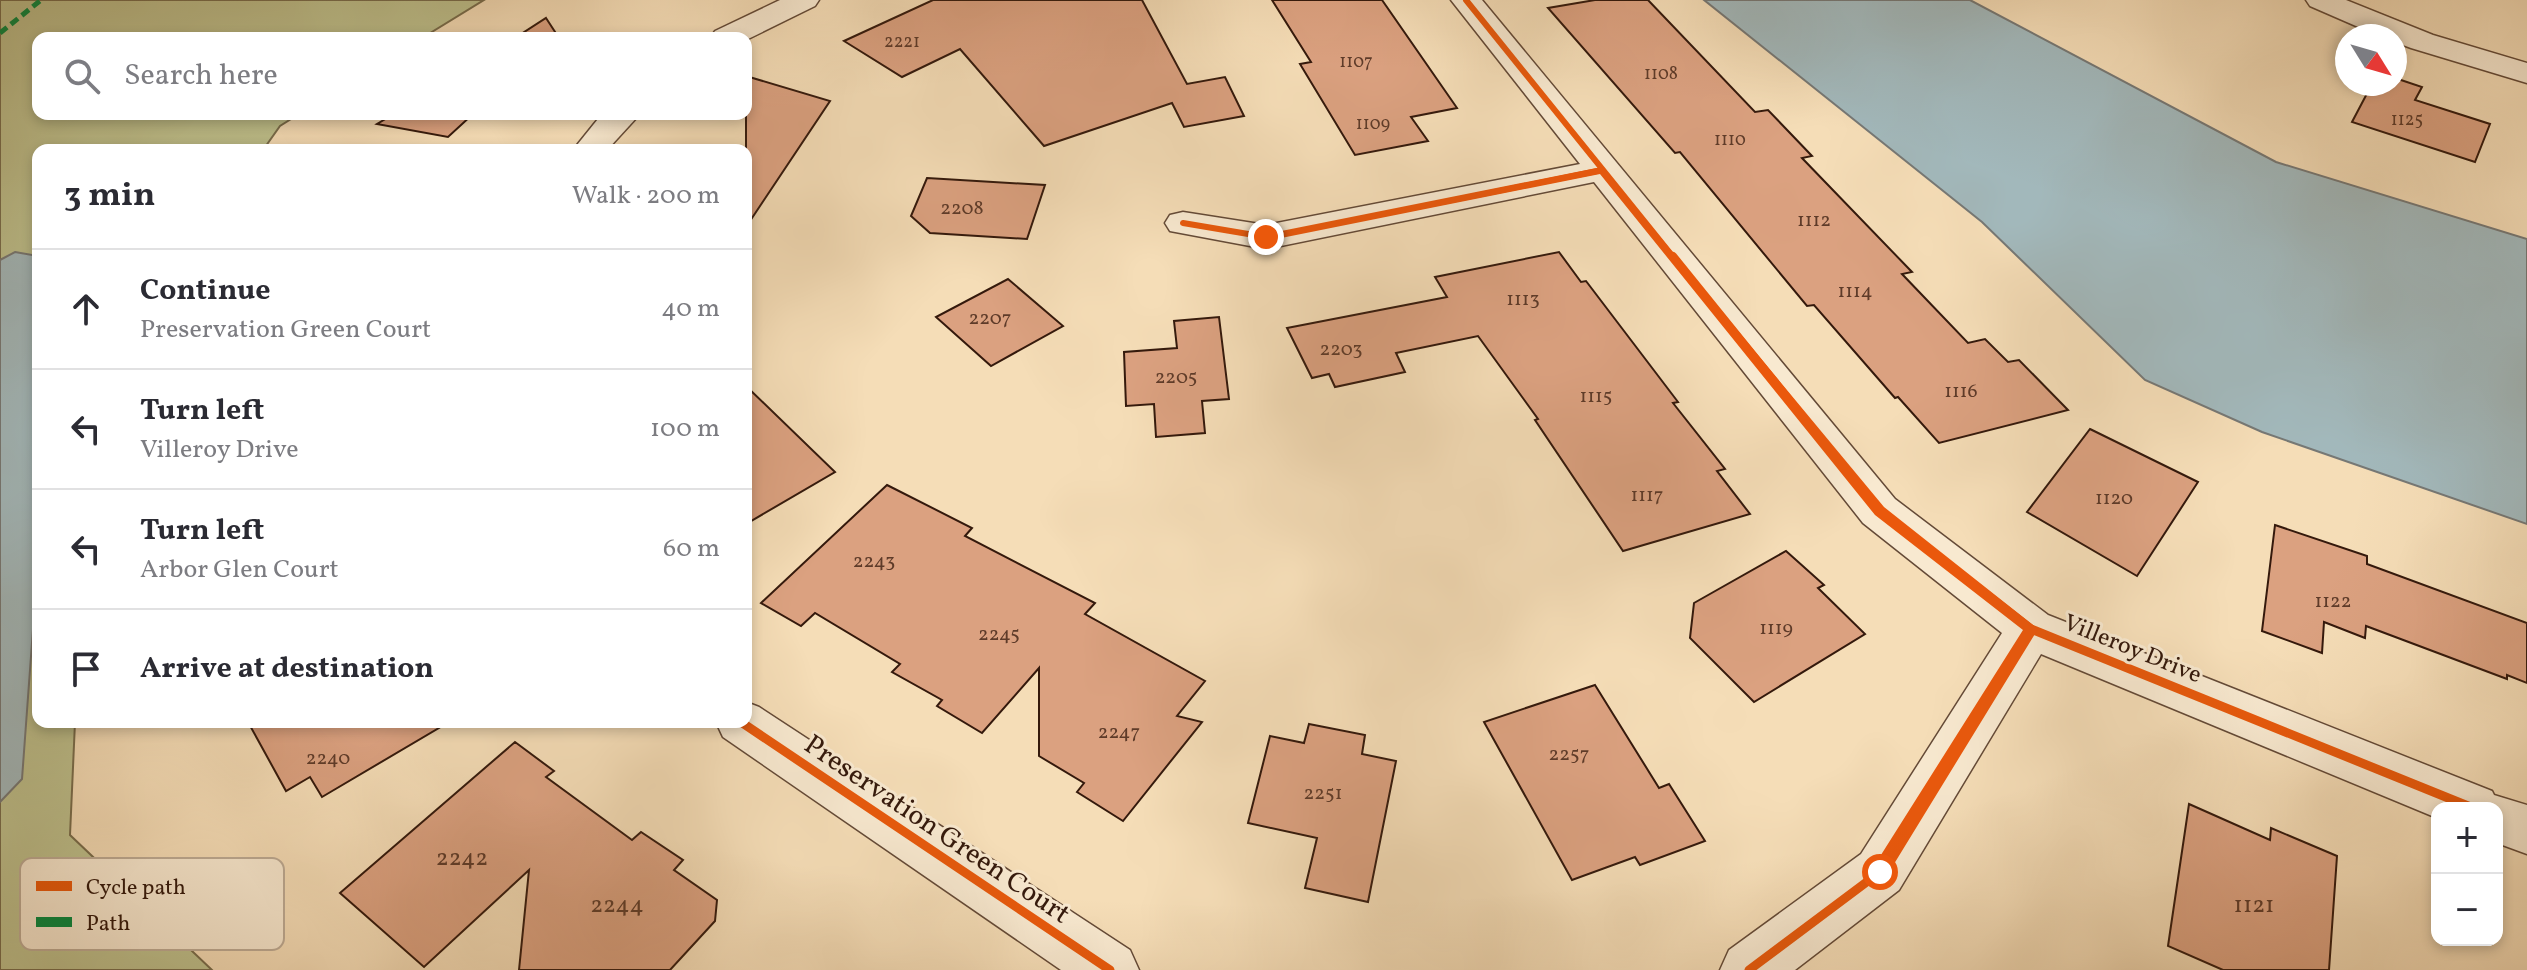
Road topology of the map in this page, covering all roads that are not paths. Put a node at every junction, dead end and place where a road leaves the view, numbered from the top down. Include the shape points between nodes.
1 (804, 0) edge
2 (1466, 0) edge
3 (2321, 0) edge
4 (738, 32) edge
5 (2527, 73) edge
6 (616, 120) edge
7 (594, 144) edge
8 (1602, 170) junction
9 (1183, 223) dead end
10 (2031, 629) junction
11 (750, 728) edge
12 (2458, 802) edge
13 (2503, 820) edge
14 (2527, 830) edge
15 (1110, 970) edge
16 (1749, 970) edge

1 - 4 street
2 - 8 street, Villeroy Drive
3 - 5 street via 2472,60
6 - 7 street
8 - 9 street via 1266,237
8 - 10 street, Villeroy Drive via 1879,511
10 - 12 street, Villeroy Drive
10 - 16 street via 1880,872
11 - 15 street, Preservation Green Court
13 - 14 street

